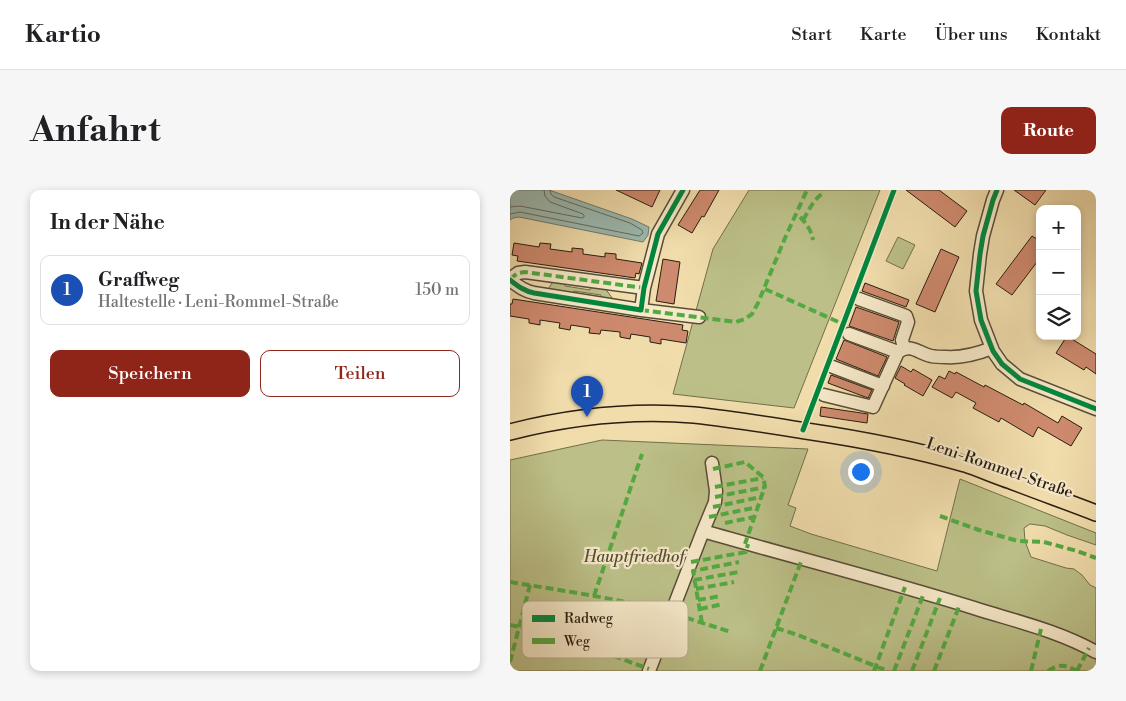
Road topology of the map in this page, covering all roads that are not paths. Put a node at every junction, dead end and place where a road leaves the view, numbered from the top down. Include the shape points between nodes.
1 (683, 190) edge
2 (997, 190) edge
3 (510, 279) edge
4 (644, 288) junction
5 (859, 299) dead end
6 (641, 310) junction
7 (699, 317) dead end
8 (849, 334) dead end
9 (992, 348) junction
10 (901, 350) junction
11 (833, 367) dead end
12 (883, 386) junction
13 (824, 395) dead end
14 (1096, 408) edge
15 (510, 432) edge
16 (712, 462) dead end
17 (1096, 513) edge
18 (703, 531) junction
19 (676, 601) edge
20 (1096, 652) edge
21 (654, 658) edge
22 (649, 671) edge

1 - 4 street via 658,234
2 - 9 street via 983,236 976,291 981,320
3 - 4 street via 526,272
3 - 6 street via 534,293
4 - 6 street
5 - 10 street via 906,316 908,322
6 - 7 street
8 - 10 street
9 - 10 street via 963,357 931,356 911,348
9 - 14 street via 1002,364 1020,379
10 - 12 street
11 - 12 street
12 - 13 street via 872,407
15 - 17 main road, Leni-Rommel-Straße via 560,421 622,415 692,415 759,423 921,452 967,465
16 - 18 street via 715,502
18 - 19 street
18 - 20 street via 1017,621 1065,637
21 - 22 street

